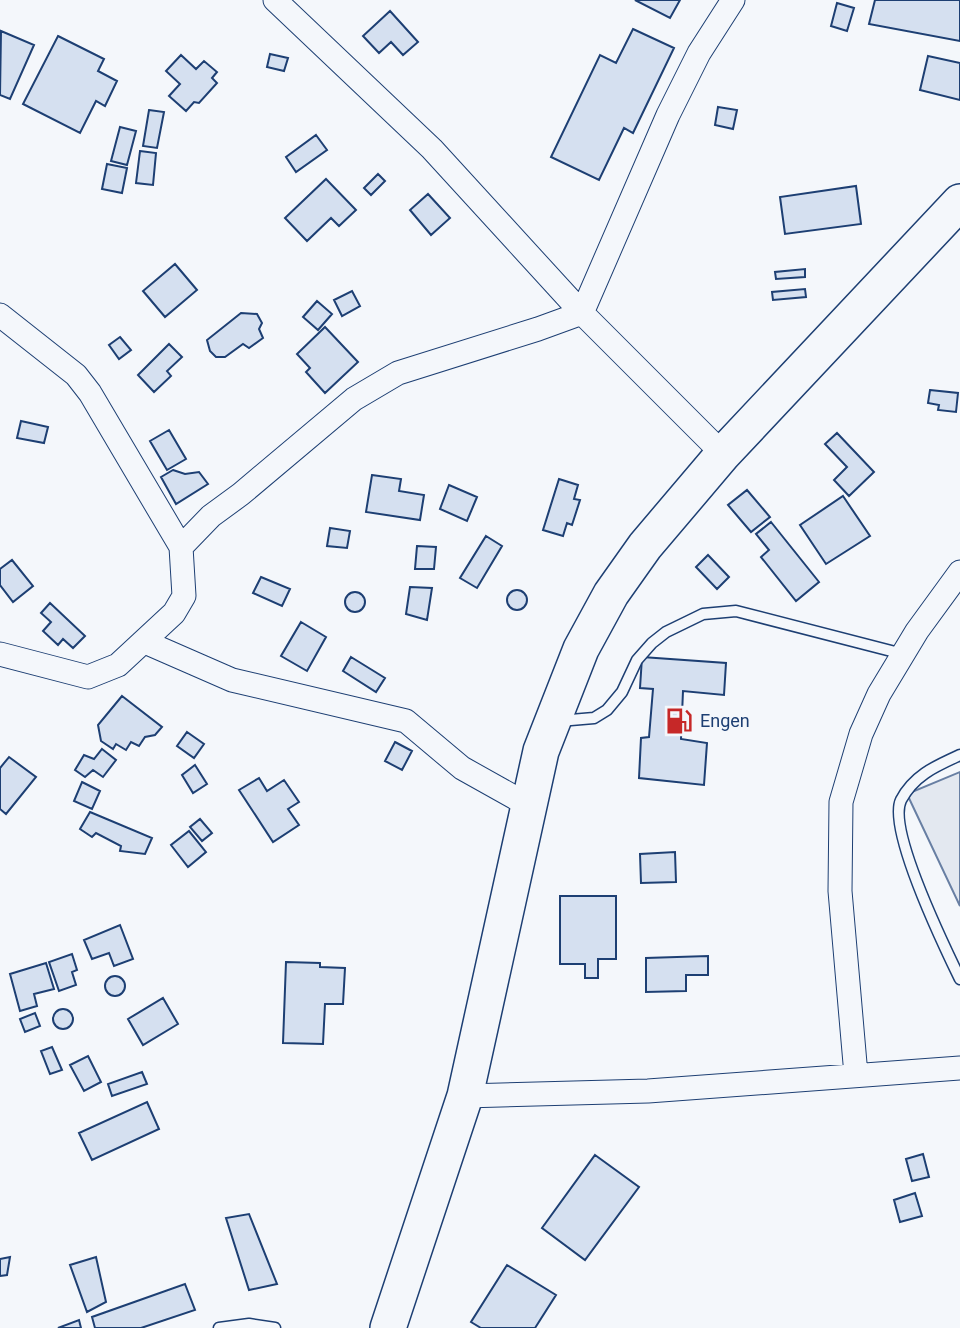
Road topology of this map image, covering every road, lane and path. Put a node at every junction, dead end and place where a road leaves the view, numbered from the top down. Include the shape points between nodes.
1 (275, 0) edge
2 (733, 0) edge
3 (960, 202) edge
4 (582, 313) junction
5 (0, 314) edge
6 (723, 454) junction
7 (181, 547) junction
8 (960, 572) edge
9 (145, 642) junction
10 (0, 654) edge
11 (902, 654) junction
12 (552, 721) junction
13 (960, 755) edge
14 (528, 805) junction
15 (960, 979) edge
16 (960, 1068) edge
17 (856, 1075) junction
18 (465, 1096) junction
19 (219, 1328) edge
20 (275, 1328) edge
21 (388, 1328) edge

1 - 4 street via 432,149
2 - 4 street via 699,52 668,115
3 - 6 main road
4 - 6 street
4 - 7 street via 374,385 211,516
5 - 7 street via 76,375 90,393
6 - 12 main road via 611,594 581,649
7 - 9 street via 184,596
8 - 11 street
9 - 10 street via 118,665 88,677
9 - 14 street via 232,680 406,721 462,768
11 - 12 lane via 736,611 703,614 652,643 607,709 594,718
11 - 17 street via 862,734 841,802 840,891
12 - 14 main road
13 - 15 lane via 923,773 910,787 900,803 899,830
14 - 18 main road
16 - 17 street
17 - 18 street via 648,1091
18 - 21 main road
19 - 20 lane via 249,1324

